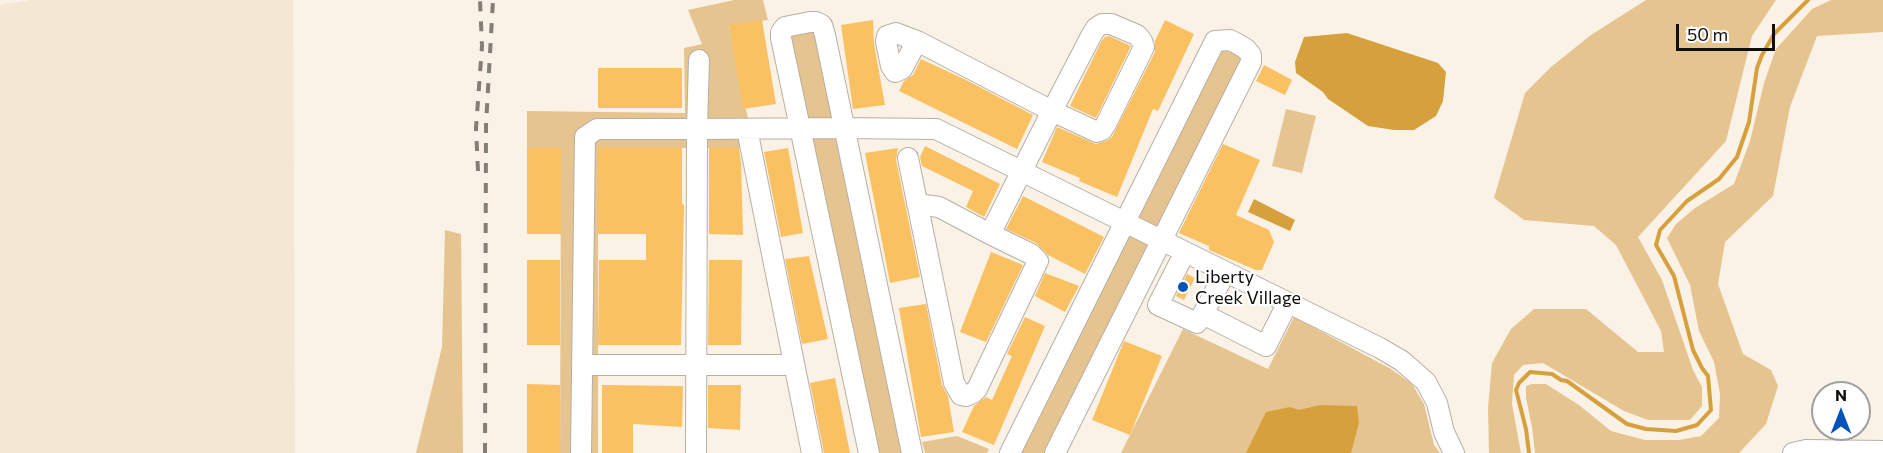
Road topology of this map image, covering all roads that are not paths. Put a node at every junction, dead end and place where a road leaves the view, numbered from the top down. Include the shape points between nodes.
1 (917, 41) dead end
2 (699, 60) dead end
3 (1052, 111) junction
4 (800, 128) junction
5 (844, 128) junction
6 (697, 129) junction
7 (747, 129) junction
8 (908, 158) dead end
9 (1021, 171) junction
10 (917, 204) junction
11 (1124, 222) junction
12 (990, 234) junction
13 (1162, 241) junction
14 (1185, 252) junction
15 (1226, 273) junction
16 (1287, 304) junction
17 (1203, 314) junction
18 (582, 365) junction
19 (794, 365) junction
20 (696, 366) junction
21 (1883, 452) edge
22 (581, 453) edge
23 (696, 453) edge
24 (812, 453) edge
25 (869, 453) edge
26 (912, 453) edge
27 (1010, 453) edge
28 (1055, 453) edge
29 (1454, 453) edge
30 (1793, 453) edge

1 - 3 street
2 - 6 street
3 - 3 street via 1091,131 1102,130 1144,47 1142,40 1111,24 1096,28
3 - 9 street
4 - 5 street
4 - 5 street via 781,32 785,27 810,22 822,25
4 - 7 street
4 - 25 street
5 - 9 street via 936,129
5 - 26 street
6 - 7 street
6 - 18 street via 597,129 585,137
6 - 20 street
7 - 19 street
8 - 10 street
9 - 11 street
9 - 12 street
10 - 12 street via 939,207
10 - 12 street via 954,383 966,396 977,388 1038,261
11 - 13 street
11 - 13 street via 1215,41 1238,44 1251,55 1251,62
11 - 27 street
13 - 14 street
13 - 28 street
14 - 15 street
14 - 17 street via 1158,305 1197,323
15 - 16 street
15 - 17 street
16 - 17 street via 1266,346
16 - 29 street via 1402,361 1426,382
18 - 20 street
18 - 22 street
19 - 20 street
19 - 24 street
20 - 23 street
21 - 30 street

